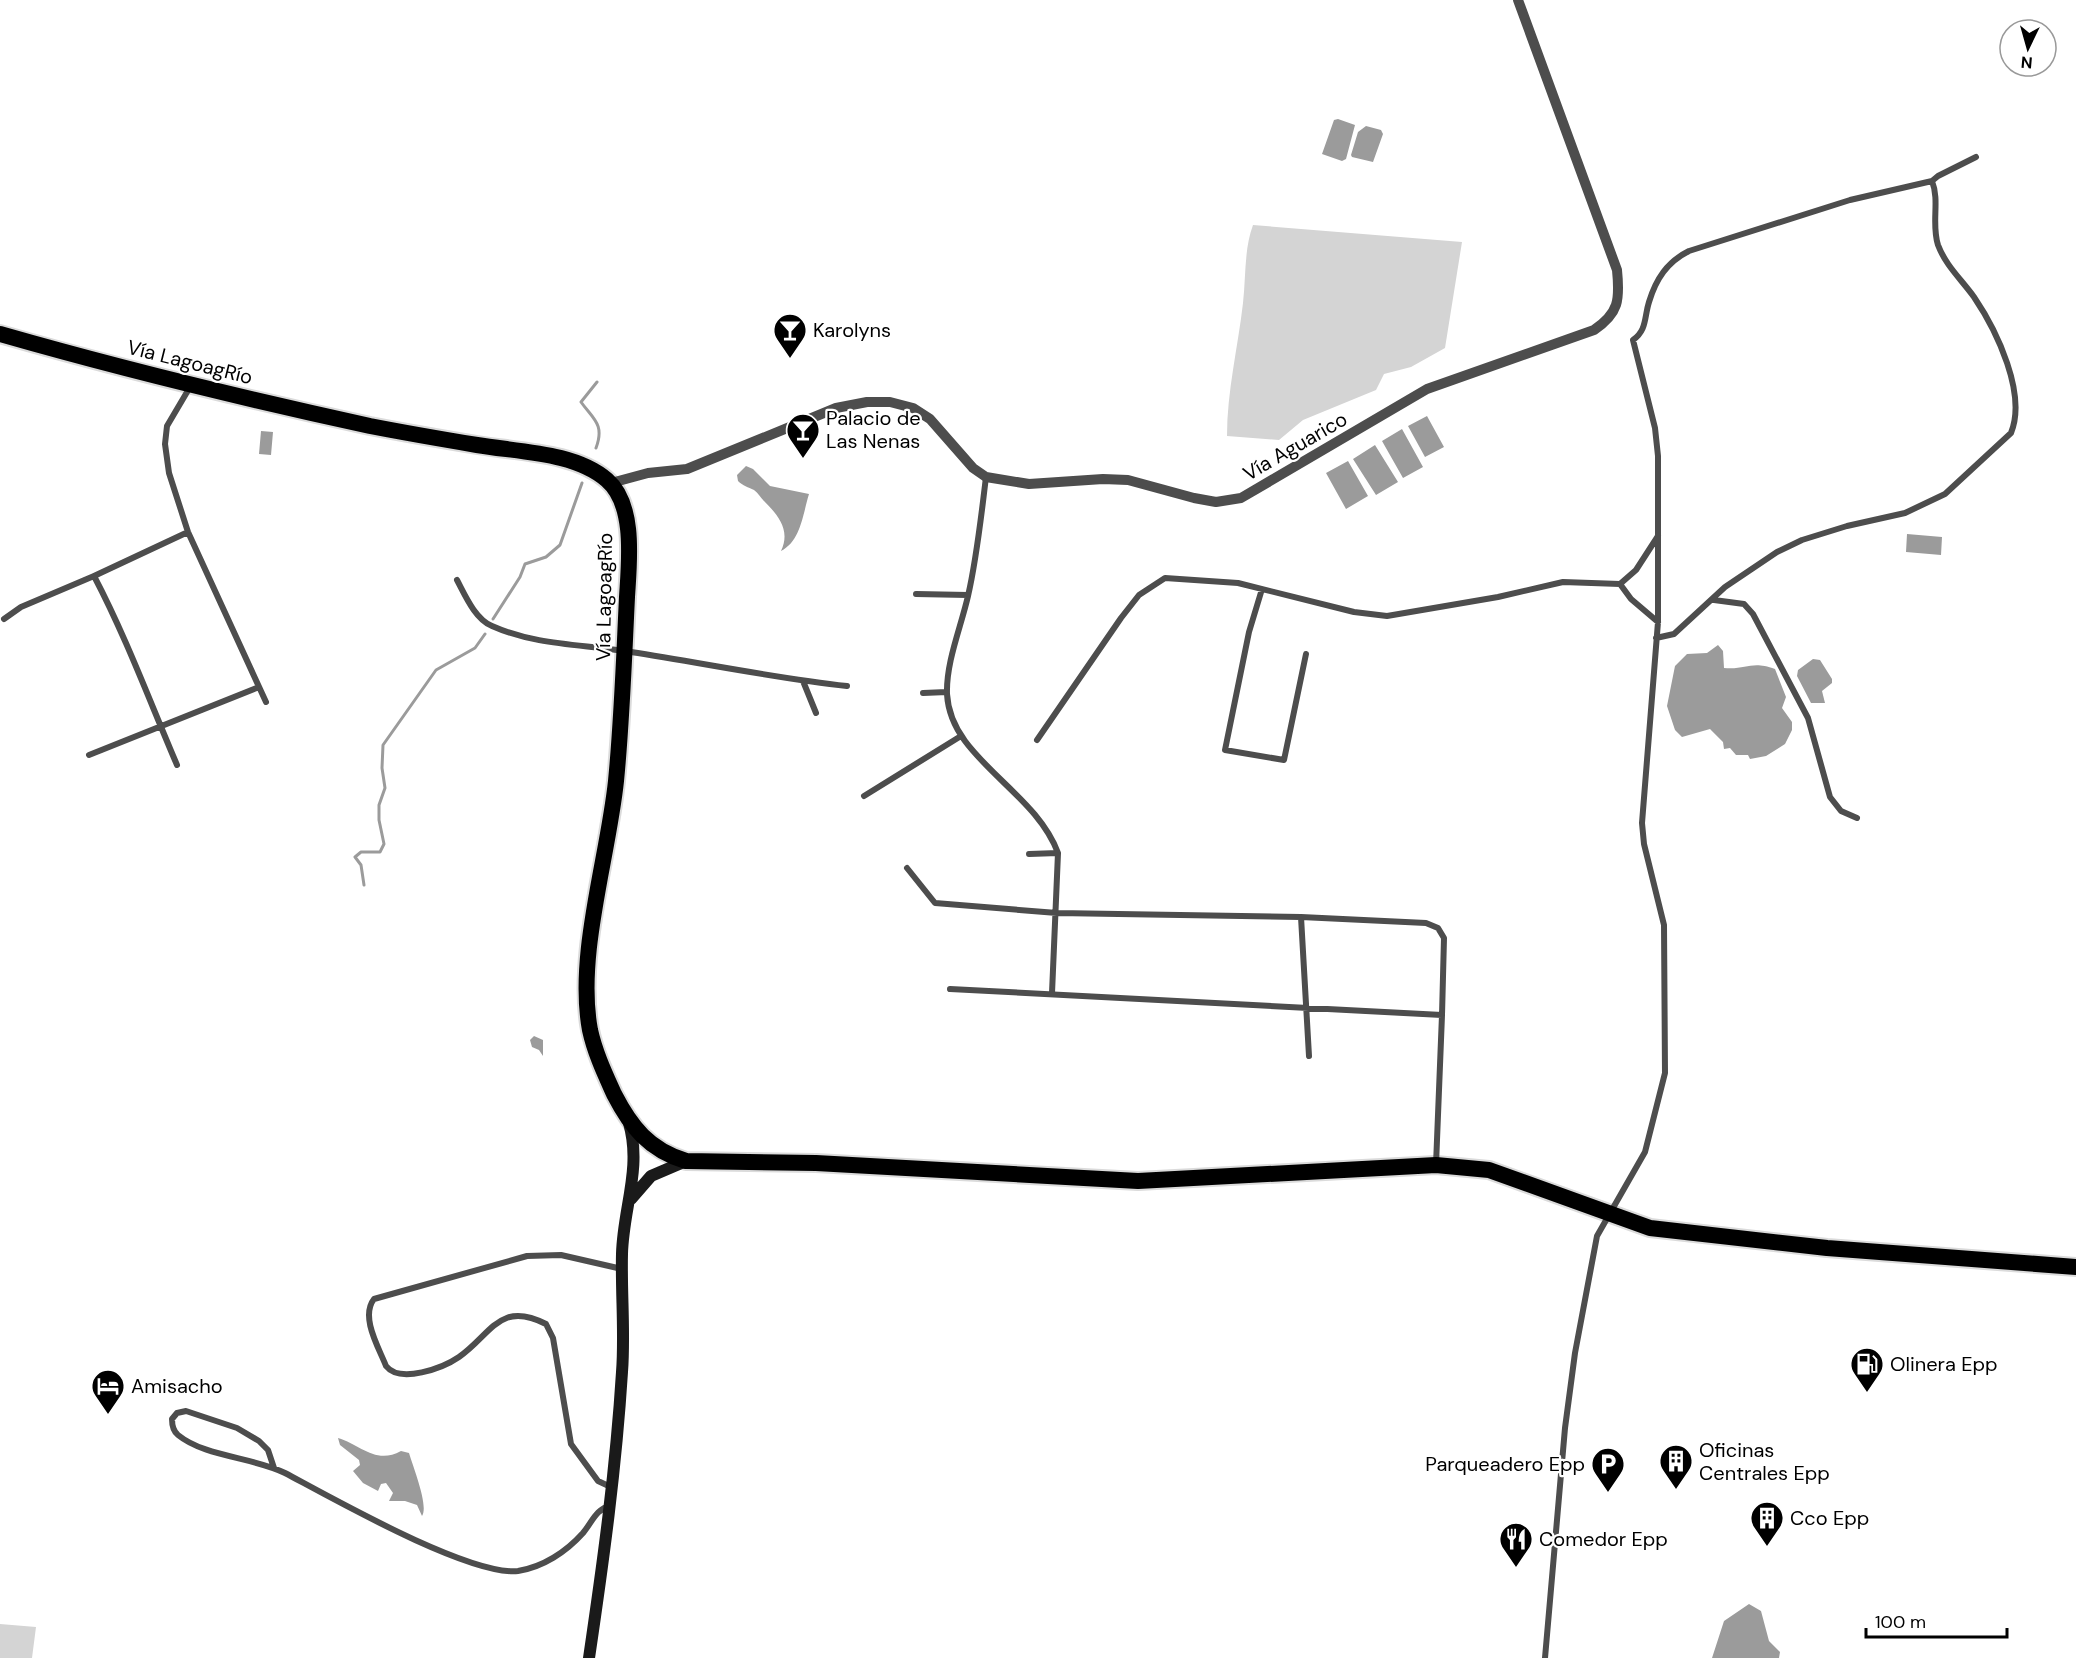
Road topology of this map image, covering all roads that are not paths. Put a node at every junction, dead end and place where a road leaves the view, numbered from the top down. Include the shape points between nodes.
1 (1518, 0) edge
2 (1976, 157) dead end
3 (1932, 182) junction
4 (0, 334) edge
5 (192, 384) junction
6 (986, 477) junction
7 (611, 483) junction
8 (188, 532) junction
9 (1659, 534) junction
10 (94, 576) junction
11 (457, 580) dead end
12 (1620, 584) junction
13 (1262, 589) junction
14 (916, 594) dead end
15 (968, 595) junction
16 (1714, 600) junction
17 (4, 619) dead end
18 (1658, 622) junction
19 (1656, 638) junction
20 (625, 651) junction
21 (1306, 654) dead end
22 (803, 681) junction
23 (847, 686) dead end
24 (259, 687) junction
25 (947, 692) junction
26 (923, 693) dead end
27 (266, 702) dead end
28 (816, 713) dead end
29 (159, 727) junction
30 (961, 736) junction
31 (1037, 740) dead end
32 (89, 755) dead end
33 (177, 765) dead end
34 (864, 796) dead end
35 (1857, 818) dead end
36 (1058, 853) junction
37 (1029, 854) dead end
38 (907, 868) dead end
39 (1058, 913) junction
40 (1301, 917) junction
41 (950, 989) dead end
42 (1052, 993) junction
43 (1306, 1009) junction
44 (1442, 1015) junction
45 (1309, 1056) dead end
46 (628, 1120) junction
47 (686, 1161) junction
48 (1436, 1165) junction
49 (630, 1200) junction
50 (1609, 1213) junction
51 (2076, 1267) edge
52 (622, 1269) junction
53 (274, 1468) junction
54 (614, 1488) junction
55 (611, 1505) junction
56 (589, 1658) edge
57 (1545, 1658) edge

1 - 6 street, Vía Aguarico via 1617,270 1616,308 1609,320 1594,330 1427,389 1240,498 1216,502 1128,480 1029,484
2 - 3 street
3 - 9 street via 1850,200 1689,251 1672,260 1648,303 1644,331 1633,340 1655,428
3 - 16 street via 1935,229 1941,252 1974,298 2010,371 2016,408 2011,434 1938,498 1905,513 1802,540 1757,563 1725,586
4 - 5 highway, Vía LagoagRío
5 - 7 highway, Vía LagoagRío via 371,426 566,460 594,470
5 - 8 street via 167,426 165,444 169,473
6 - 7 street via 973,468 930,419 913,408 867,402 836,408 687,469 648,473
6 - 15 street
7 - 20 highway, Vía LagoagRío via 623,506 626,526
8 - 10 street
8 - 24 street
9 - 12 street via 1636,570
9 - 18 street
10 - 17 street via 21,607
10 - 29 street via 138,670
11 - 20 street via 469,604 489,626 558,645
12 - 13 street via 1563,582 1387,616 1354,612
12 - 18 street
13 - 21 street via 1249,632 1225,750 1284,760
13 - 31 street via 1178,577 1153,584 1120,618
14 - 15 street
15 - 25 street
16 - 19 street via 1674,634
16 - 35 street via 1744,604 1754,614 1808,718 1830,797 1841,811
18 - 19 street
19 - 50 street via 1642,823 1664,926 1665,1073 1645,1152
20 - 22 street
20 - 46 highway, Vía LagoagRío via 616,780 597,891 587,998 595,1048
22 - 23 street
22 - 28 street
24 - 27 street
24 - 29 street
25 - 26 street
25 - 30 street via 949,710
29 - 32 street
29 - 33 street
30 - 34 street
30 - 36 street via 1040,822
36 - 37 street
36 - 39 street
38 - 39 street via 935,903
39 - 40 street
39 - 42 street
40 - 43 street
40 - 44 street via 1426,923 1438,927 1444,938
41 - 42 street
42 - 43 street
43 - 44 street
43 - 45 street
44 - 48 street
46 - 47 highway, Vía LagoagRío via 652,1146
46 - 49 main road via 635,1156
47 - 48 highway via 816,1163 1138,1181
47 - 49 main road via 651,1176
48 - 50 highway via 1489,1170
49 - 52 main road
50 - 51 highway via 1650,1228 1750,1240
50 - 57 street via 1597,1236 1575,1353
52 - 54 main road via 622,1370
52 - 54 street via 561,1255 527,1256 374,1299 368,1318 386,1366 399,1374 458,1358 488,1329 513,1316 546,1324 553,1338 571,1444 598,1481
53 - 53 street via 178,1436 172,1419 186,1411 237,1428 268,1450
53 - 55 street via 386,1526 466,1560 505,1570 534,1567 551,1560 579,1537 595,1513
54 - 55 main road
55 - 56 main road

